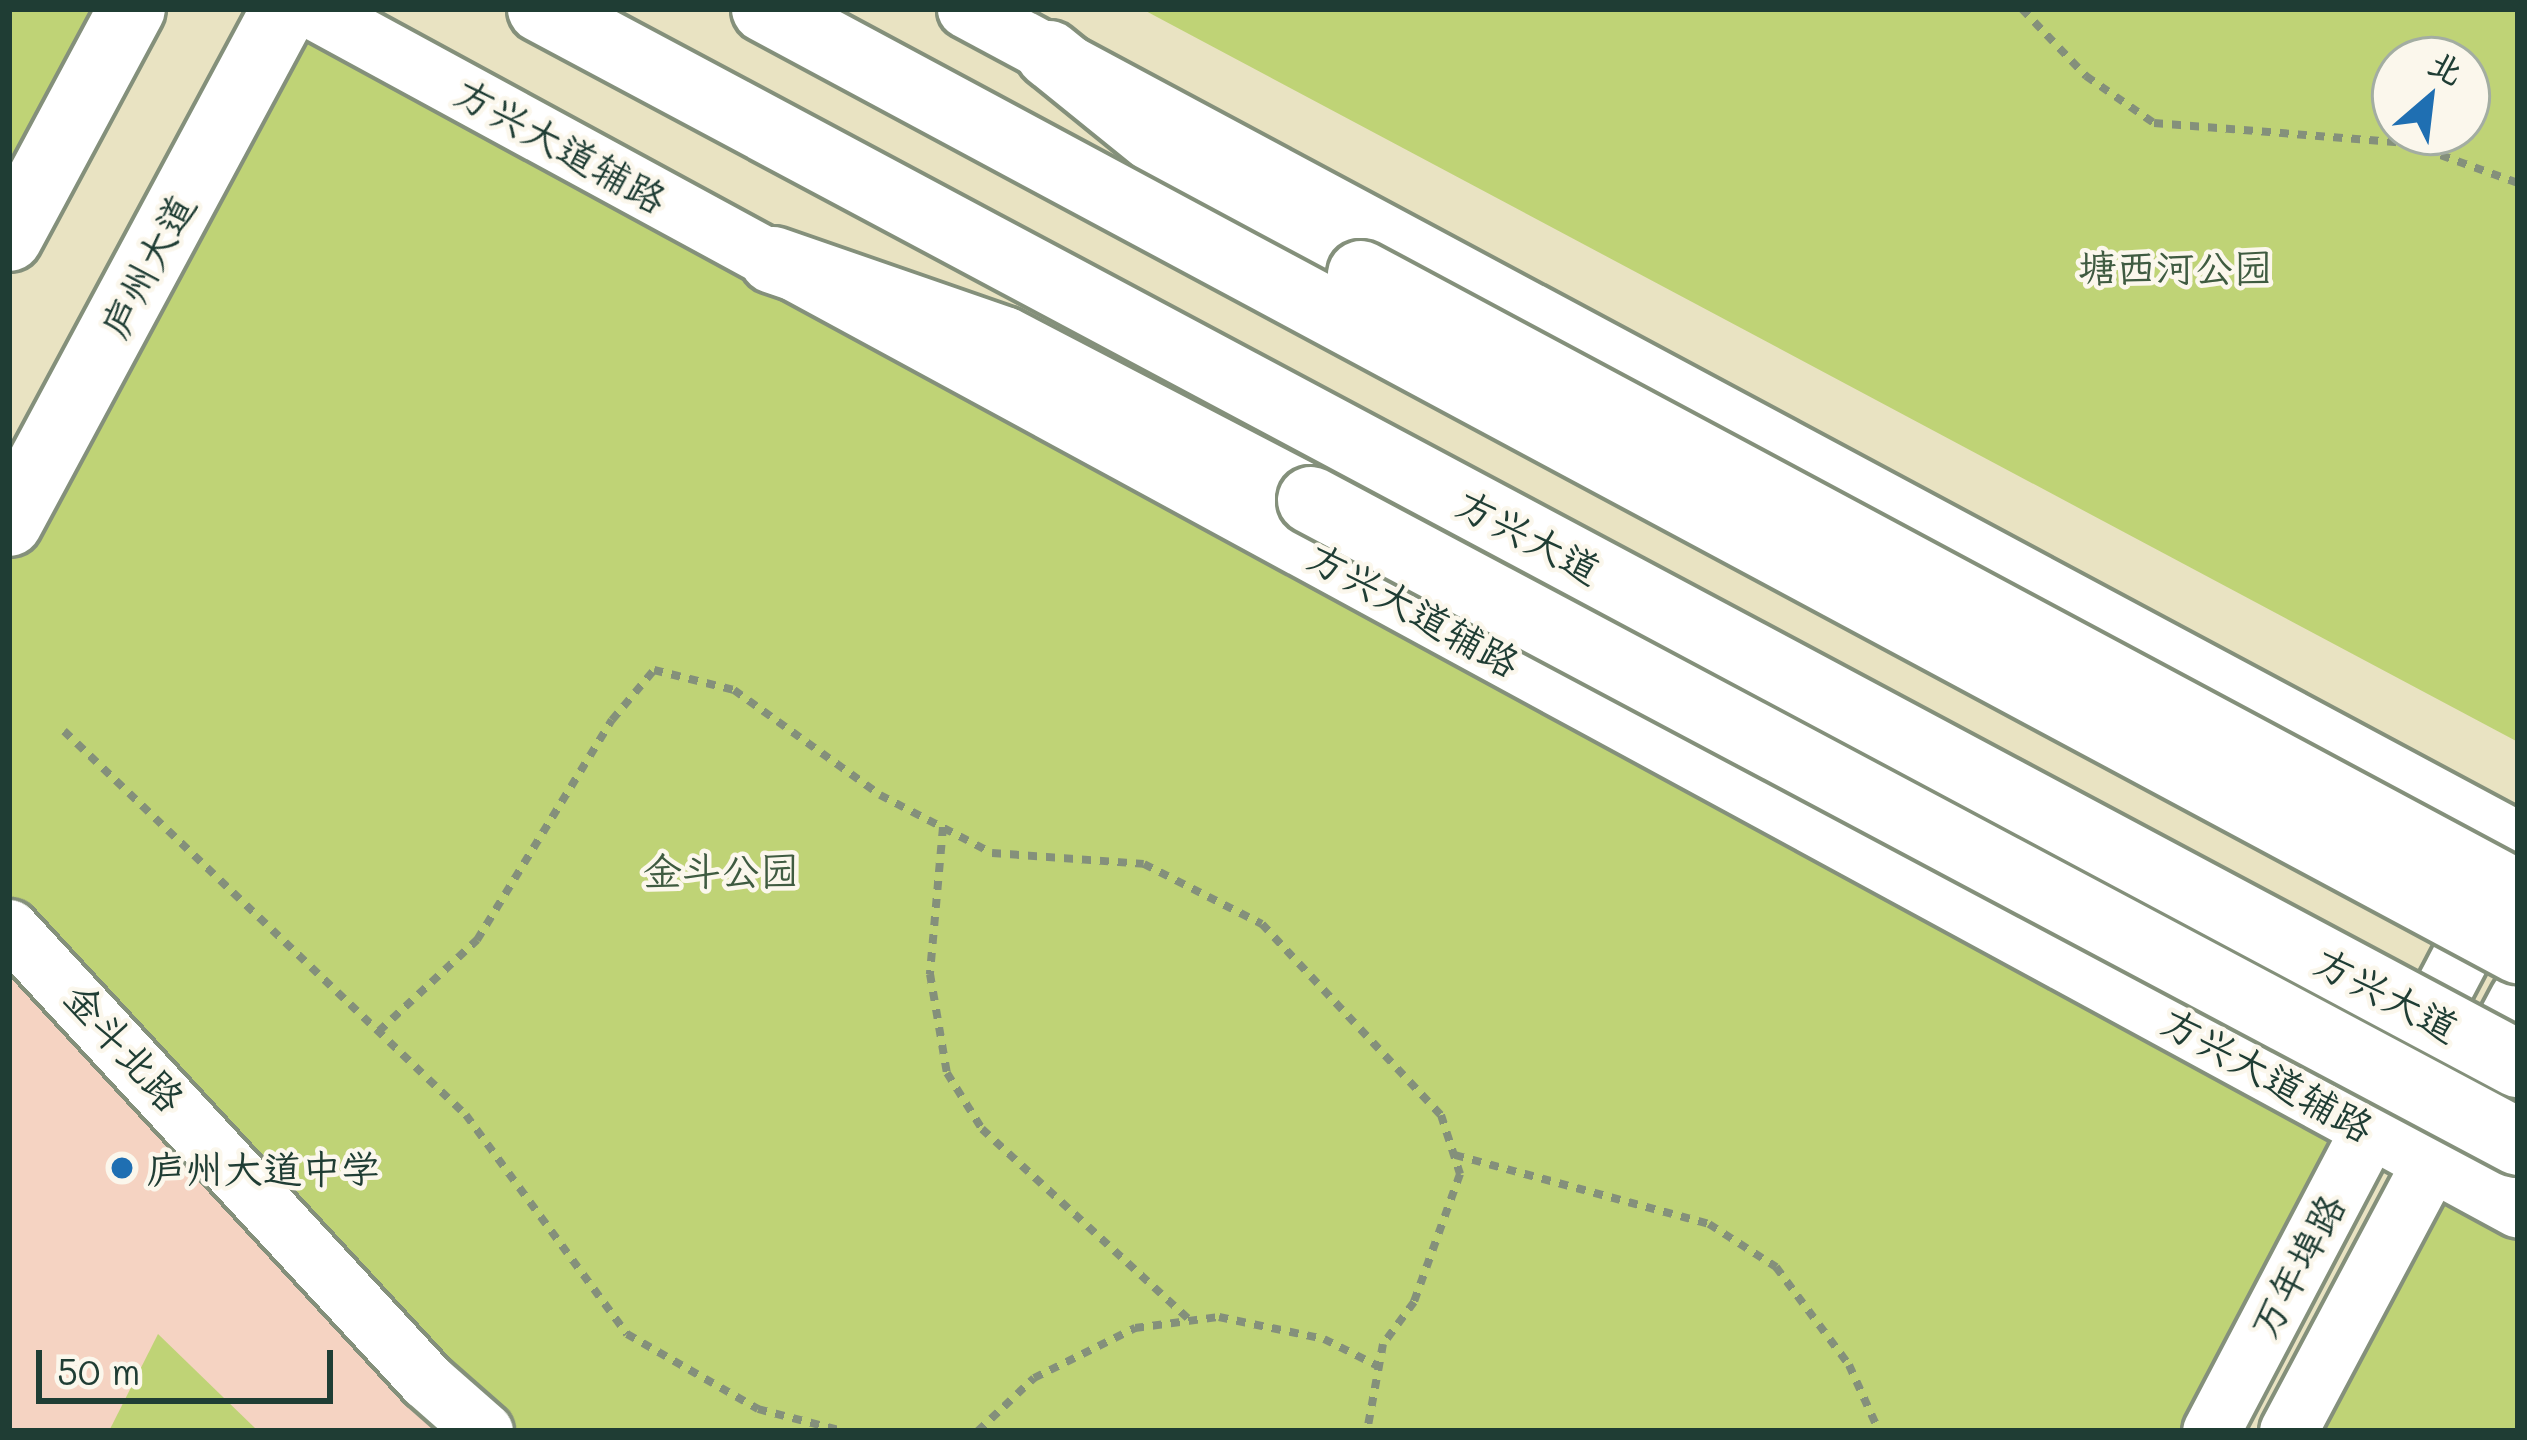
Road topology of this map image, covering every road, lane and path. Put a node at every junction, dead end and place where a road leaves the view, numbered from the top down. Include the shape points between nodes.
1 (132, 9) edge
2 (285, 9) edge
3 (311, 9) edge
4 (541, 9) edge
5 (765, 9) edge
6 (966, 9) edge
7 (2021, 9) edge
8 (1049, 54) junction
9 (2518, 183) edge
10 (9, 238) edge
11 (773, 260) junction
12 (9, 524) edge
13 (64, 731) dead end
14 (943, 827) junction
15 (2518, 843) edge
16 (2518, 894) edge
17 (9, 928) edge
18 (2518, 950) edge
19 (2518, 998) edge
20 (379, 1030) junction
21 (2518, 1064) edge
22 (2369, 1130) junction
23 (2518, 1142) edge
24 (1454, 1154) junction
25 (2431, 1162) junction
26 (2518, 1209) edge
27 (1190, 1320) junction
28 (1378, 1366) junction
29 (484, 1431) edge
30 (842, 1431) edge
31 (978, 1431) edge
32 (1367, 1431) edge
33 (1879, 1431) edge
34 (2211, 1431) edge
35 (2288, 1431) edge

1 - 10 main road
2 - 12 main road, 庐州大道
3 - 11 street, 方兴大道辅路
4 - 21 main road, 方兴大道, bridge
5 - 18 main road, bridge
6 - 8 street
7 - 9 path via 2086,76 2154,123 2407,143
8 - 15 street
8 - 16 main road, bridge via 1234,204
11 - 22 street, 方兴大道辅路
11 - 23 main road, bridge via 1004,340
13 - 20 path
14 - 20 path via 880,795 734,689 654,670 612,720 477,940
14 - 24 path via 992,853 1144,864 1262,924 1441,1114
14 - 27 path via 930,974 947,1073 982,1129
15 - 22 street, 万年埠路
17 - 29 street, 金斗北路 via 428,1381
19 - 25 street, 万年埠路
20 - 30 path via 466,1114 627,1334 758,1409
22 - 25 street, 方兴大道辅路
22 - 34 street, 万年埠路
24 - 28 path via 1460,1174 1440,1243
24 - 33 path via 1709,1224 1776,1267 1849,1365
25 - 26 street, 方兴大道辅路
25 - 35 street, 万年埠路
27 - 28 path via 1219,1316 1324,1339
27 - 31 path via 1135,1328 1034,1378
28 - 32 path

